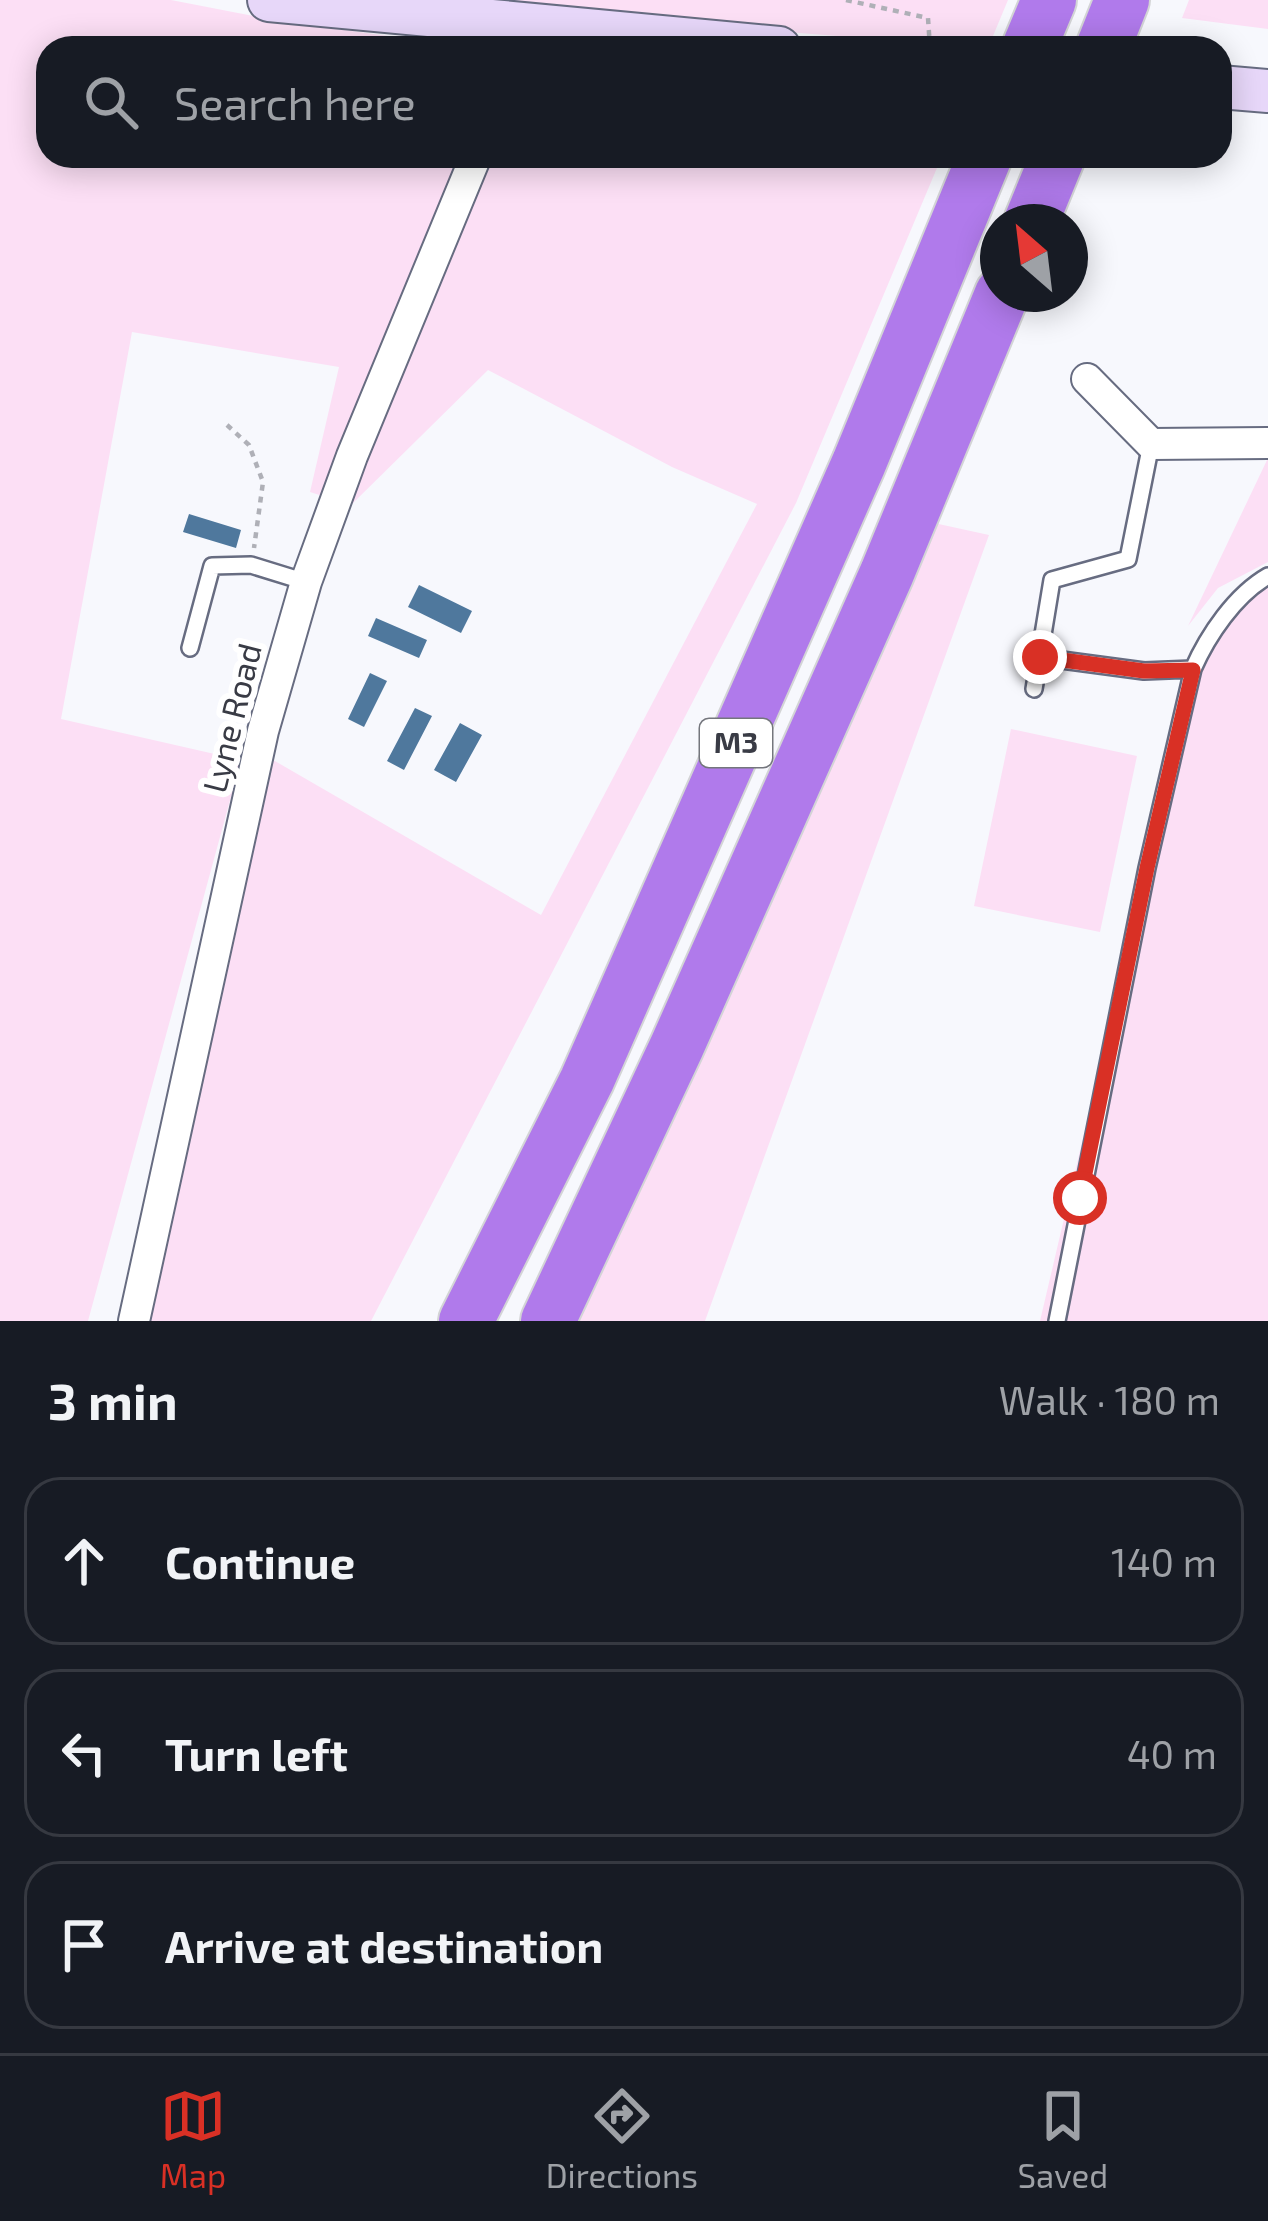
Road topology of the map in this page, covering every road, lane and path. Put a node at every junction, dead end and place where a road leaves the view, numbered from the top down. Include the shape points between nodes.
1 (269, 0) edge
2 (846, 0) edge
3 (1049, 0) edge
4 (1122, 0) edge
5 (507, 36) edge
6 (929, 36) edge
7 (1035, 36) edge
8 (1107, 36) edge
9 (1232, 88) edge
10 (1268, 91) edge
11 (471, 168) edge
12 (980, 168) edge
13 (1053, 168) edge
14 (1038, 204) edge
15 (995, 312) edge
16 (1087, 380) dead end
17 (227, 425) dead end
18 (1151, 443) junction
19 (1268, 443) edge
20 (251, 566) junction
21 (1268, 576) edge
22 (306, 582) junction
23 (190, 648) dead end
24 (1040, 657) junction
25 (1193, 670) junction
26 (1034, 689) dead end
27 (134, 1321) edge
28 (466, 1321) edge
29 (548, 1321) edge
30 (1058, 1321) edge

1 - 5 street
2 - 6 path via 928,18
3 - 7 highway
4 - 8 highway
9 - 10 street
11 - 22 street, Lyne Road
12 - 28 highway, M3 via 597,1059
13 - 14 highway
15 - 29 highway, M3 via 887,573
16 - 18 street
17 - 20 path via 249,445 263,482
18 - 19 street
18 - 24 lane via 1128,559 1052,580
20 - 22 lane
20 - 23 lane via 212,566
21 - 25 lane via 1229,612
22 - 27 street, Lyne Road via 263,731
24 - 25 lane
24 - 26 lane
25 - 30 lane

